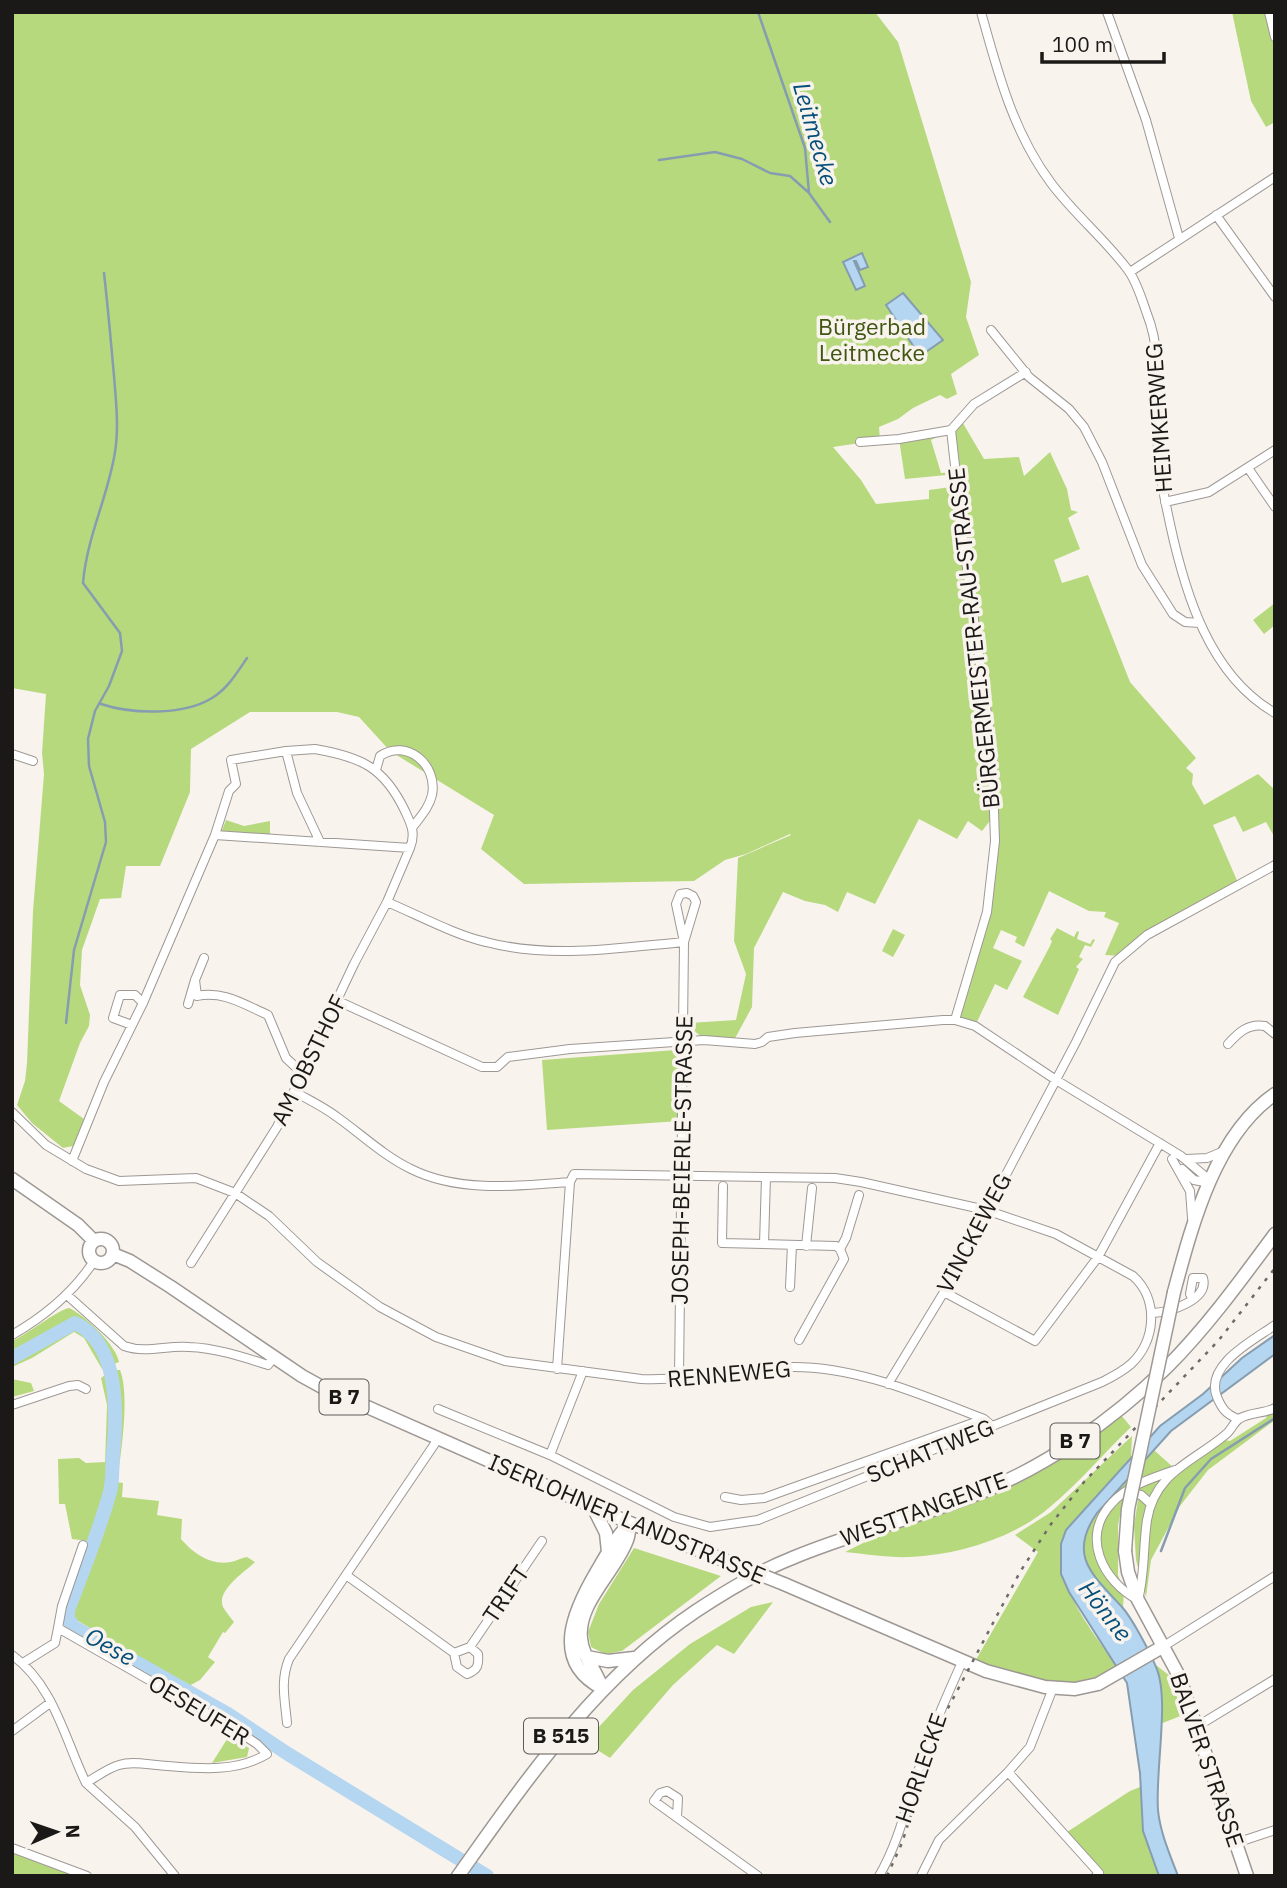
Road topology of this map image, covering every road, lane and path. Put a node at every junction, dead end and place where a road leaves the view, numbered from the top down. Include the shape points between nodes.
1 (982, 12) edge
2 (1107, 12) edge
3 (1269, 12) edge
4 (1275, 37) edge
5 (1275, 177) edge
6 (1216, 215) junction
7 (1180, 238) junction
8 (1130, 272) junction
9 (1275, 297) edge
10 (991, 330) dead end
11 (1026, 372) junction
12 (951, 430) junction
13 (860, 442) dead end
14 (1275, 450) edge
15 (1248, 468) junction
16 (1165, 502) junction
17 (1275, 508) edge
18 (1200, 623) junction
19 (1275, 713) edge
20 (226, 750) dead end
21 (286, 751) junction
22 (12, 754) edge
23 (231, 760) junction
24 (33, 761) dead end
25 (376, 770) junction
26 (412, 828) junction
27 (215, 835) junction
28 (320, 842) junction
29 (410, 848) junction
30 (1275, 866) edge
31 (387, 902) junction
32 (684, 942) junction
33 (204, 958) dead end
34 (195, 980) junction
35 (338, 1001) junction
36 (143, 1003) junction
37 (188, 1004) dead end
38 (955, 1020) junction
39 (132, 1025) junction
40 (1275, 1034) edge
41 (684, 1041) junction
42 (1228, 1044) dead end
43 (302, 1073) junction
44 (1056, 1080) junction
45 (295, 1092) junction
46 (1275, 1094) edge
47 (12, 1112) edge
48 (1160, 1143) junction
49 (1226, 1149) junction
50 (1184, 1158) junction
51 (1172, 1159) junction
52 (72, 1161) junction
53 (682, 1176) junction
54 (766, 1177) junction
55 (12, 1179) edge
56 (570, 1182) junction
57 (1210, 1183) junction
58 (723, 1186) dead end
59 (812, 1188) dead end
60 (235, 1193) junction
61 (859, 1195) dead end
62 (986, 1210) junction
63 (1192, 1225) junction
64 (1275, 1234) edge
65 (94, 1241) junction
66 (764, 1244) junction
67 (792, 1245) junction
68 (806, 1246) junction
69 (840, 1250) junction
70 (113, 1254) junction
71 (1098, 1257) junction
72 (94, 1261) junction
73 (191, 1263) dead end
74 (790, 1287) dead end
75 (944, 1292) junction
76 (67, 1295) junction
77 (1192, 1298) dead end
78 (1153, 1313) junction
79 (1275, 1325) edge
80 (12, 1335) edge
81 (799, 1340) dead end
82 (274, 1357) junction
83 (557, 1368) junction
84 (583, 1371) junction
85 (679, 1378) junction
86 (888, 1384) junction
87 (86, 1389) dead end
88 (12, 1405) edge
89 (1275, 1408) edge
90 (438, 1409) dead end
91 (984, 1419) junction
92 (1238, 1419) junction
93 (992, 1426) junction
94 (438, 1439) junction
95 (550, 1455) junction
96 (1175, 1469) junction
97 (1123, 1494) junction
98 (725, 1497) dead end
99 (1151, 1504) junction
100 (593, 1507) junction
101 (630, 1523) junction
102 (542, 1541) dead end
103 (83, 1545) dead end
104 (608, 1552) junction
105 (346, 1575) junction
106 (1275, 1576) edge
107 (1138, 1600) junction
108 (58, 1628) junction
109 (470, 1647) junction
110 (1158, 1649) junction
111 (454, 1653) junction
112 (12, 1655) edge
113 (587, 1657) junction
114 (635, 1658) junction
115 (963, 1660) junction
116 (23, 1663) junction
117 (1275, 1679) edge
118 (602, 1688) junction
119 (1053, 1688) junction
120 (50, 1703) junction
121 (287, 1723) dead end
122 (1196, 1727) junction
123 (12, 1731) edge
124 (1009, 1772) junction
125 (86, 1783) junction
126 (677, 1817) dead end
127 (1275, 1830) edge
128 (1236, 1843) junction
129 (12, 1848) edge
130 (87, 1876) edge
131 (175, 1876) edge
132 (458, 1876) edge
133 (758, 1876) edge
134 (879, 1876) edge
135 (921, 1876) edge
136 (1096, 1876) edge
137 (1247, 1876) edge

1 - 8 street, HEIMKERWEG via 1021,137 1051,183
2 - 7 street via 1146,120
3 - 4 street
5 - 6 street
6 - 7 street
6 - 9 street
7 - 8 street
8 - 16 street, HEIMKERWEG via 1154,339 1158,453
10 - 11 street
11 - 12 street via 974,404
11 - 18 street via 1084,427 1142,565 1173,614 1185,622
12 - 13 street
12 - 38 street, BÜRGERMEISTER-RAU-STRASSE via 992,751 995,825 987,912
14 - 15 street
15 - 16 street via 1209,492
15 - 17 street
16 - 18 street, HEIMKERWEG via 1183,577
18 - 19 street, HEIMKERWEG via 1228,671 1249,695
20 - 23 street
21 - 23 street
21 - 25 street via 345,754
21 - 28 street via 297,793
22 - 24 street
23 - 27 street via 236,783
25 - 26 street via 394,789
25 - 26 street via 380,755 391,749 415,753 423,762 433,791 429,806
26 - 29 street, AM OBSTHOF
27 - 28 street
27 - 36 street
28 - 29 street
29 - 31 street, AM OBSTHOF
30 - 44 street, VINCKEWEG via 1147,935 1115,962
31 - 32 street via 507,947 559,952
31 - 35 street, AM OBSTHOF
32 - 32 street, JOSEPH-BEIERLE-STRASSE via 676,904 680,894 687,893 696,902
32 - 41 street, JOSEPH-BEIERLE-STRASSE
33 - 34 street
34 - 37 street
34 - 43 street via 197,996 226,996 268,1015 286,1058
35 - 41 street via 482,1068 497,1067 508,1057
35 - 43 street, AM OBSTHOF
36 - 39 street
36 - 39 street via 135,995 120,995 113,1018
38 - 41 street via 795,1033 755,1044
38 - 44 street via 984,1032
39 - 52 street
40 - 42 street via 1265,1026 1250,1026
41 - 53 street, JOSEPH-BEIERLE-STRASSE
43 - 45 street, AM OBSTHOF
44 - 48 street
44 - 62 street, VINCKEWEG
45 - 56 street via 383,1152 432,1178 499,1188
45 - 60 street, AM OBSTHOF
46 - 49 main road, BALVER STRASSE via 1250,1115
47 - 52 street, RENNEWEG
48 - 50 street
48 - 51 street
48 - 71 street
49 - 50 street via 1207,1158
49 - 57 main road, BALVER STRASSE
50 - 57 street
51 - 57 street via 1194,1180
51 - 63 street via 1190,1191
52 - 60 street, RENNEWEG via 119,1181 196,1178
53 - 54 street
53 - 56 street via 574,1174
53 - 85 street, JOSEPH-BEIERLE-STRASSE
54 - 62 street via 835,1178
54 - 66 street
55 - 65 main road, B 7
56 - 83 street
57 - 63 main road, BALVER STRASSE
58 - 66 street via 722,1243
59 - 68 street
60 - 73 street, AM OBSTHOF
60 - 83 street, RENNEWEG via 269,1216 317,1262 380,1307 436,1337 493,1357
61 - 69 street
62 - 71 street via 1056,1234
62 - 75 street, VINCKEWEG
63 - 107 main road, BALVER STRASSE, bridge via 1128,1509 1128,1572
64 - 114 main road, WESTTANGENTE / B 7 via 1174,1359 1093,1430 1032,1468 975,1495 773,1567 695,1612
65 - 70 main road, B 7 via 108,1241
65 - 72 main road via 88,1250
66 - 67 street
67 - 68 street
67 - 74 street
68 - 69 street via 836,1246
69 - 81 street via 844,1259
70 - 72 main road via 104,1263
70 - 82 main road, ISERLOHNER LANDSTRASSE / B 7
71 - 75 street via 1035,1341
71 - 78 street via 1143,1285
72 - 76 street
75 - 86 street, VINCKEWEG
76 - 80 street
76 - 82 street via 124,1346 136,1350 187,1347 268,1365
77 - 78 street via 1180,1309
78 - 93 street, SCHATTWEG via 1139,1355 1124,1370
79 - 92 street via 1233,1354 1214,1383 1225,1414
82 - 94 main road, ISERLOHNER LANDSTRASSE / B 7 via 323,1387
83 - 84 street, RENNEWEG
84 - 85 street, RENNEWEG via 641,1379
84 - 95 street
85 - 86 street, RENNEWEG via 802,1367
86 - 91 street, RENNEWEG
87 - 88 street via 69,1386
89 - 92 street
90 - 95 street, SCHATTWEG
91 - 93 street, RENNEWEG
91 - 98 street, SCHATTWEG via 764,1498
92 - 96 street via 1226,1434
93 - 95 street, SCHATTWEG via 758,1520 709,1527 674,1517
94 - 100 main road, ISERLOHNER LANDSTRASSE / B 7
94 - 105 street
96 - 97 street
96 - 99 street
97 - 99 street via 1141,1495
97 - 107 street via 1111,1503 1101,1521 1098,1549 1114,1583
99 - 107 street
100 - 101 main road, ISERLOHNER LANDSTRASSE / B 7
100 - 104 main road via 606,1533
101 - 104 main road
101 - 113 main road via 627,1541 591,1601 581,1628
101 - 115 main road, ISERLOHNER LANDSTRASSE, bridge
102 - 109 street, TRIFT
103 - 108 street
104 - 118 main road via 577,1608 570,1642 582,1672
105 - 111 street
105 - 121 street via 289,1659 283,1690
106 - 110 street
107 - 110 main road, BALVER STRASSE
108 - 116 street via 55,1643
108 - 125 street, OESEUFER via 231,1727 267,1754 235,1766 205,1769 119,1765
109 - 111 street
109 - 111 street via 478,1654 479,1664 467,1674 457,1667
110 - 119 main road, ISERLOHNER LANDSTRASSE via 1088,1687
110 - 122 main road, BALVER STRASSE via 1179,1676
112 - 116 street
113 - 114 main road
113 - 118 main road
114 - 118 main road, WESTTANGENTE / B 7
115 - 119 main road, ISERLOHNER LANDSTRASSE via 986,1671
115 - 134 street, HORLECKE
116 - 120 street
117 - 122 street
118 - 132 main road, B 515
119 - 124 street via 1030,1747
120 - 123 street
120 - 125 street
122 - 128 main road, BALVER STRASSE
124 - 135 street via 939,1840
124 - 136 street via 1099,1873
125 - 131 street via 135,1827
126 - 133 street
127 - 128 street
128 - 137 main road, BALVER STRASSE
129 - 130 street

